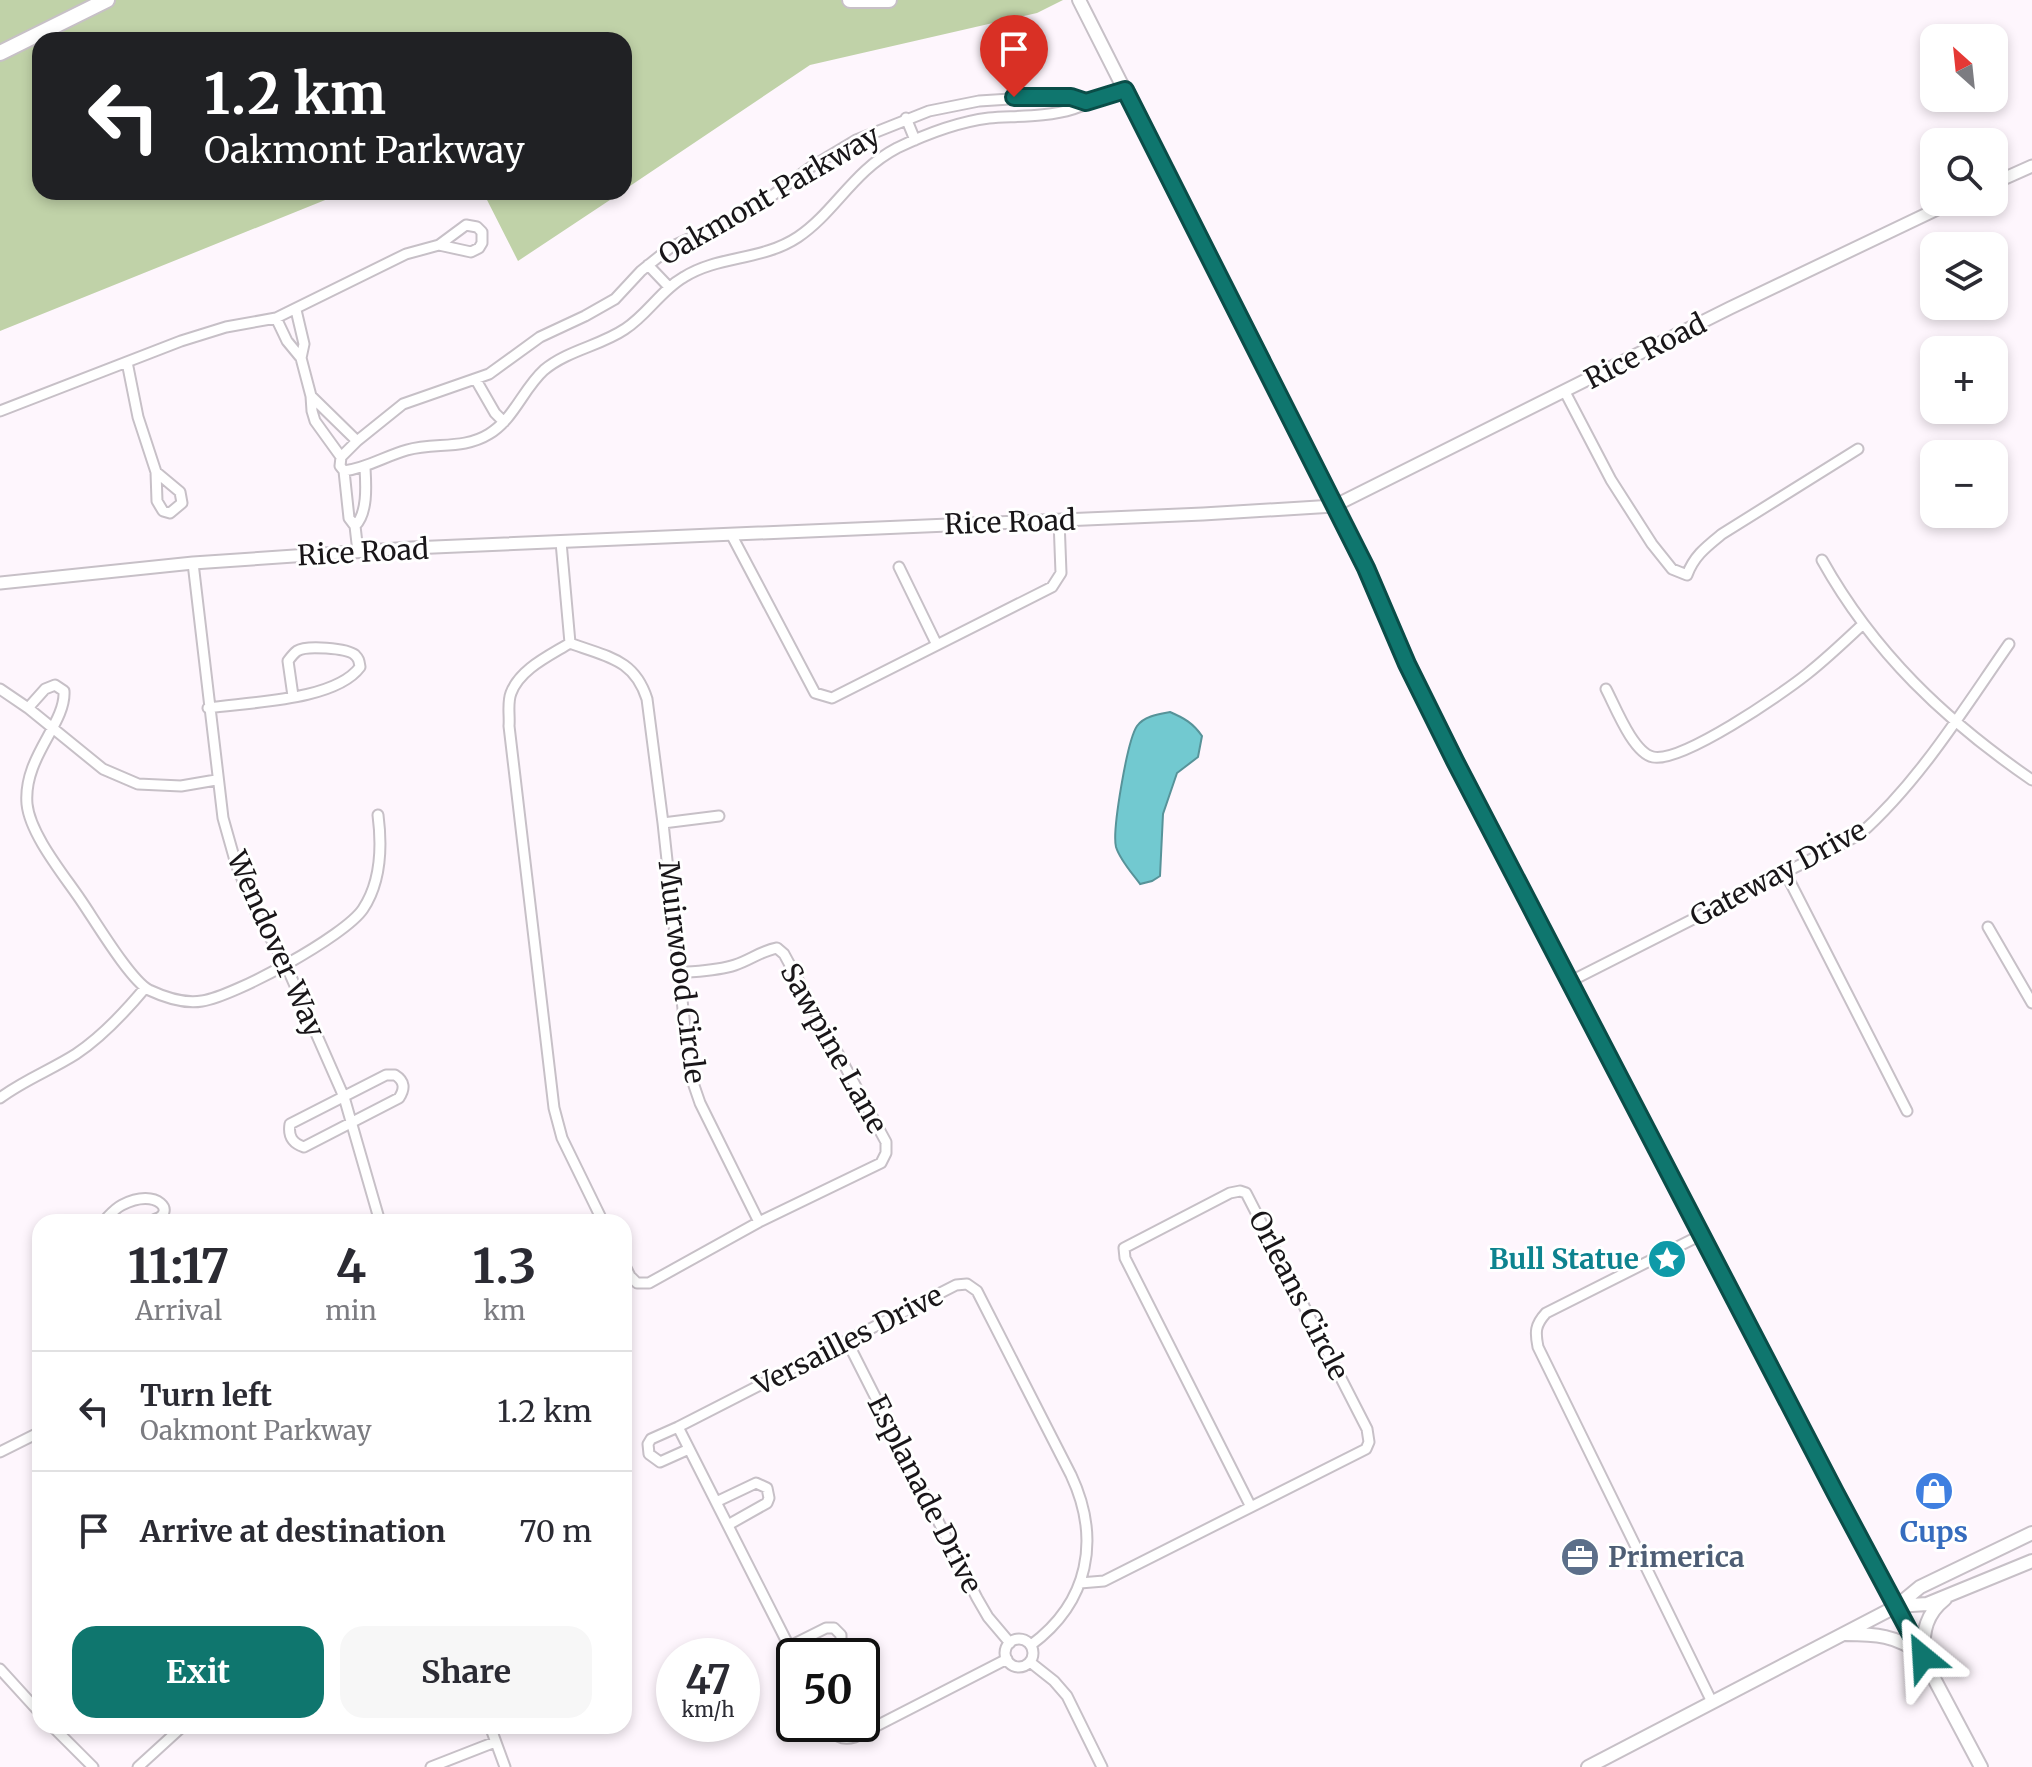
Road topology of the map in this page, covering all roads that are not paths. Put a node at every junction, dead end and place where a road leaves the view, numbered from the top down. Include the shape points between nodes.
1 (107, 0) edge
2 (850, 0) edge
3 (889, 0) edge
4 (1079, 0) edge
5 (42, 32) edge
6 (32, 37) edge
7 (0, 53) edge
8 (1125, 90) junction
9 (983, 100) junction
10 (1086, 102) junction
11 (906, 118) junction
12 (986, 119) junction
13 (915, 140) junction
14 (2032, 166) edge
15 (2008, 177) edge
16 (1922, 216) edge
17 (439, 245) dead end
18 (648, 265) junction
19 (669, 287) junction
20 (296, 310) junction
21 (276, 318) junction
22 (301, 358) junction
23 (127, 362) junction
24 (476, 380) junction
25 (1565, 392) junction
26 (311, 396) junction
27 (0, 411) edge
28 (504, 422) junction
29 (357, 441) junction
30 (1858, 449) dead end
31 (341, 457) junction
32 (365, 468) junction
33 (344, 471) junction
34 (156, 472) dead end
35 (1334, 506) junction
36 (1059, 520) junction
37 (355, 526) junction
38 (731, 534) junction
39 (561, 542) junction
40 (358, 552) junction
41 (1822, 560) dead end
42 (193, 563) junction
43 (899, 567) dead end
44 (0, 583) edge
45 (1862, 625) junction
46 (570, 643) junction
47 (2009, 644) dead end
48 (937, 645) junction
49 (0, 689) edge
50 (1606, 689) dead end
51 (293, 696) junction
52 (28, 708) junction
53 (208, 708) junction
54 (1955, 722) junction
55 (50, 728) junction
56 (216, 780) junction
57 (2032, 780) edge
58 (378, 815) dead end
59 (719, 816) dead end
60 (663, 823) junction
61 (1785, 872) junction
62 (1988, 927) dead end
63 (285, 963) junction
64 (678, 973) junction
65 (1569, 982) junction
66 (145, 988) junction
67 (2032, 1003) edge
68 (344, 1097) junction
69 (0, 1098) edge
70 (1907, 1111) dead end
71 (352, 1125) junction
72 (110, 1214) edge
73 (160, 1214) edge
74 (378, 1214) edge
75 (599, 1214) edge
76 (759, 1222) junction
77 (1703, 1234) junction
78 (632, 1278) edge
79 (847, 1341) junction
80 (678, 1427) junction
81 (32, 1436) edge
82 (689, 1449) junction
83 (0, 1452) edge
84 (716, 1502) junction
85 (1251, 1507) junction
86 (728, 1525) junction
87 (2032, 1533) edge
88 (2032, 1561) edge
89 (1080, 1583) junction
90 (1952, 1593) junction
91 (1897, 1606) junction
92 (1842, 1634) junction
93 (785, 1638) edge
94 (811, 1638) edge
95 (841, 1638) edge
96 (1010, 1643) junction
97 (1031, 1645) junction
98 (1923, 1657) junction
99 (1007, 1659) junction
100 (1030, 1662) junction
101 (0, 1669) edge
102 (1712, 1702) junction
103 (32, 1704) edge
104 (880, 1724) edge
105 (60, 1734) edge
106 (174, 1734) edge
107 (492, 1734) edge
108 (495, 1742) junction
109 (93, 1767) edge
110 (138, 1767) edge
111 (431, 1767) edge
112 (505, 1767) edge
113 (1102, 1767) edge
114 (1588, 1767) edge
115 (1981, 1767) edge

1 - 5 main road
2 - 3 main road
4 - 8 main road
6 - 7 main road
8 - 10 street, Oakmont Parkway
8 - 35 main road
9 - 10 street, Oakmont Parkway via 1071,97
9 - 11 street, Oakmont Parkway
9 - 12 street
10 - 12 street, Oakmont Parkway via 1073,109
11 - 13 street
11 - 18 street, Oakmont Parkway via 856,140 754,209 684,240
12 - 13 street, Oakmont Parkway
13 - 19 street, Oakmont Parkway via 864,171 798,237 754,257 701,268
14 - 15 street
16 - 25 street, Rice Road
17 - 20 street via 406,254
18 - 19 street
18 - 24 street, Oakmont Parkway via 603,307 540,337
19 - 28 street, Oakmont Parkway via 626,329 547,368
20 - 21 street
20 - 22 street via 304,344
21 - 22 street
21 - 23 street via 226,327
22 - 26 street
23 - 27 street
23 - 34 street
24 - 28 street
24 - 29 street, Oakmont Parkway via 403,404
25 - 30 street via 1652,544 1672,569 1687,575 1692,562 1722,534
25 - 35 street, Rice Road
26 - 29 street
26 - 31 street via 315,421
28 - 32 street, Oakmont Parkway via 475,441 404,450
29 - 31 street, Oakmont Parkway
31 - 33 street
32 - 33 street, Oakmont Parkway
32 - 37 street via 362,519
33 - 37 street via 349,518
35 - 36 street, Rice Road
35 - 65 main road via 1428,707
36 - 38 street, Rice Road
36 - 48 street via 1061,573 1052,587
37 - 40 street
38 - 39 street, Rice Road
38 - 48 street via 815,693 832,698
39 - 40 street, Rice Road
39 - 46 street
40 - 42 street, Rice Road
41 - 45 street
42 - 44 street, Rice Road
42 - 53 street, Wendover Way
43 - 48 street
45 - 50 street via 1795,683 1674,755 1653,757 1638,749
45 - 54 street
46 - 60 street, Muirwood Circle via 620,661 641,681
46 - 75 street via 519,679 510,696 509,726 554,1108 562,1138
47 - 54 street, Gateway Drive
49 - 52 street
51 - 51 street via 344,681 360,667 358,659 345,650 294,652 288,661
51 - 53 street
52 - 55 street
52 - 55 street via 45,689 55,685 64,691 65,702
53 - 56 street, Wendover Way
54 - 57 street
54 - 61 street, Gateway Drive via 1887,810 1859,835
55 - 56 street via 103,769 138,784 181,786
55 - 66 street via 35,757 27,806 39,837 66,879
56 - 63 street, Wendover Way via 236,864
58 - 63 street via 382,840 376,878 363,909 341,932
59 - 60 street
60 - 64 street, Muirwood Circle
61 - 65 street, Gateway Drive
61 - 70 street
62 - 67 street
63 - 66 street via 200,1002 170,999
63 - 68 street, Wendover Way
64 - 76 street, Muirwood Circle via 690,1074
64 - 76 street, Sawpine Lane via 739,964 777,948 886,1142 881,1163
65 - 77 main road
66 - 69 street via 76,1054
68 - 71 street, Wendover Way
68 - 71 street via 386,1075 395,1075 403,1084 399,1098
68 - 71 street via 290,1124 288,1132 304,1147
71 - 74 street, Wendover Way
72 - 73 street via 151,1198 163,1204
76 - 78 street via 649,1283
77 - 91 main road
77 - 102 street via 1546,1313 1535,1333
79 - 80 street, Versailles Drive
79 - 89 street, Versailles Drive via 956,1285 977,1291 1078,1489 1088,1535
79 - 96 street, Esplanade Drive via 977,1598
80 - 82 street
80 - 82 street, Versailles Drive via 651,1439 649,1454 660,1462
81 - 83 street
82 - 84 street
84 - 86 street
84 - 86 street via 756,1483 767,1488 767,1503
85 - 85 street, Orleans Circle via 1366,1449 1369,1442 1339,1373 1246,1193 1240,1191 1124,1248
85 - 89 street, Orleans Circle via 1104,1581
86 - 93 street
87 - 91 main road via 1920,1587
88 - 90 main road
89 - 97 street, Versailles Drive via 1057,1621
90 - 91 main road via 1927,1604
90 - 98 main road via 1928,1618
91 - 92 main road
91 - 98 main road
92 - 98 main road via 1883,1635
92 - 102 main road
94 - 95 street via 834,1628
96 - 97 street via 1021,1639
96 - 99 street
97 - 100 street
98 - 115 main road
99 - 100 street via 1017,1667
99 - 104 street
100 - 113 street via 1067,1696
101 - 103 street
102 - 114 main road
105 - 109 street
106 - 110 street
107 - 108 street
108 - 111 street
108 - 112 street

